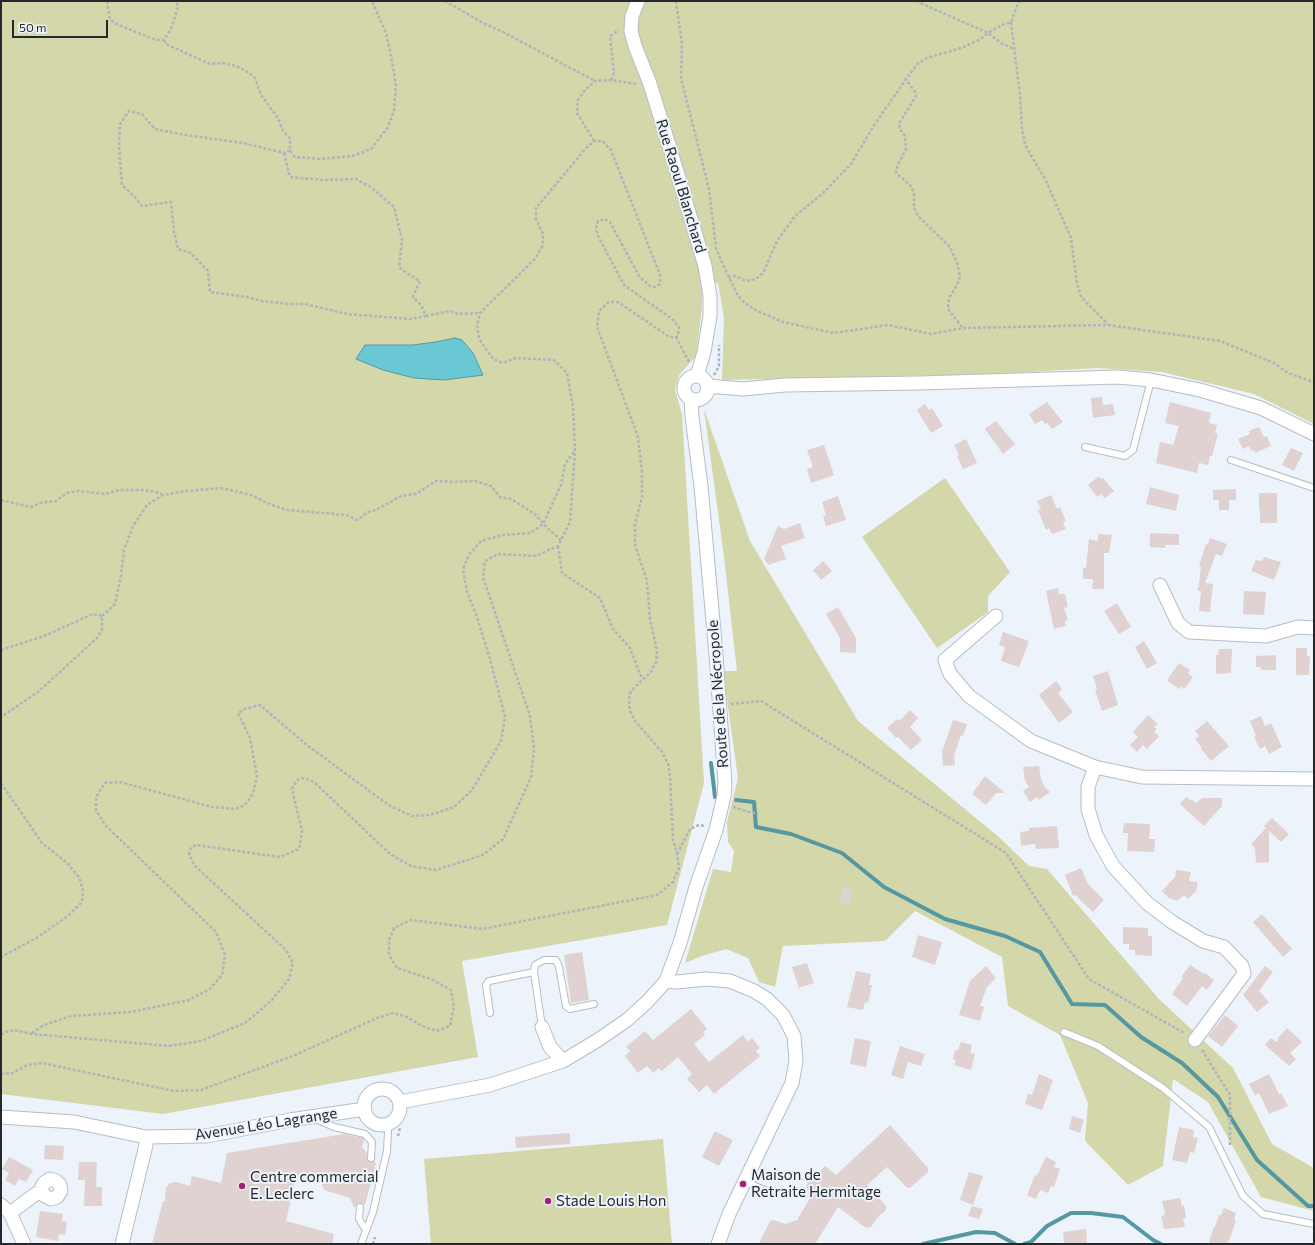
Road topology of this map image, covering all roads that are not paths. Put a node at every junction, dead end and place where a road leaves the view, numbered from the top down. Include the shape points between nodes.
1 (638, 1) edge
2 (698, 372) junction
3 (1151, 380) junction
4 (708, 386) junction
5 (691, 399) junction
6 (1314, 434) edge
7 (1085, 447) dead end
8 (1231, 460) dead end
9 (1314, 488) edge
10 (1160, 585) dead end
11 (996, 616) dead end
12 (1314, 628) edge
13 (1094, 766) junction
14 (1314, 779) edge
15 (534, 972) junction
16 (666, 981) junction
17 (594, 1004) dead end
18 (490, 1013) dead end
19 (542, 1027) joint
20 (1064, 1032) dead end
21 (1195, 1040) road end
22 (563, 1061) junction
23 (400, 1102) junction
24 (364, 1109) junction
25 (1, 1116) edge
26 (310, 1117) junction
27 (386, 1124) junction
28 (146, 1137) junction
29 (371, 1158) dead end
30 (744, 1181) junction
31 (42, 1192) dead end
32 (771, 1193) dead end
33 (360, 1207) dead end
34 (6, 1209) edge
35 (1314, 1224) edge
36 (366, 1230) junction
37 (24, 1244) edge
38 (122, 1244) edge
39 (361, 1244) edge
40 (718, 1244) edge

1 - 2 street, Rue Raoul Blanchard via 632,16 631,31 650,84 705,266 710,296 710,316
2 - 4 street
2 - 5 street via 684,385 685,393
3 - 4 street via 1093,377 785,385 743,389
3 - 6 street via 1200,390 1261,408
3 - 7 lane via 1133,450 1125,456
4 - 5 street via 706,394 700,399
5 - 16 street, Route de la Nécropole via 714,632 724,760 724,796 716,830
8 - 9 lane
10 - 12 street via 1178,623 1189,632 1266,636 1298,627
11 - 13 street via 945,660 950,674 969,696 1031,741
13 - 14 street via 1142,777
13 - 21 street via 1088,787 1088,809 1096,835 1113,866 1147,903 1203,941 1224,947 1242,966 1244,974
15 - 17 lane via 535,965 544,960 556,960 566,1006 570,1009
15 - 18 lane via 489,981 486,985
15 - 19 lane
16 - 22 street via 627,1020
16 - 30 street via 730,981 754,991 767,999 783,1015 794,1036 796,1061 792,1083
19 - 22 street via 550,1047
20 - 35 lane via 1098,1046 1163,1088 1209,1128 1243,1196 1263,1214
22 - 23 street via 490,1085
23 - 24 street via 394,1092 382,1088 367,1097
23 - 27 street via 396,1119
24 - 26 street, Avenue Léo Lagrange
24 - 27 street via 372,1122
25 - 28 street, Avenue Léo Lagrange via 74,1122
26 - 28 street, Avenue Léo Lagrange via 206,1136
26 - 29 lane via 334,1127 365,1134 372,1142
27 - 36 lane via 387,1151 373,1212
28 - 38 street
30 - 32 lane
30 - 40 street
31 - 34 street
33 - 36 lane via 359,1220
34 - 37 street
36 - 39 lane

